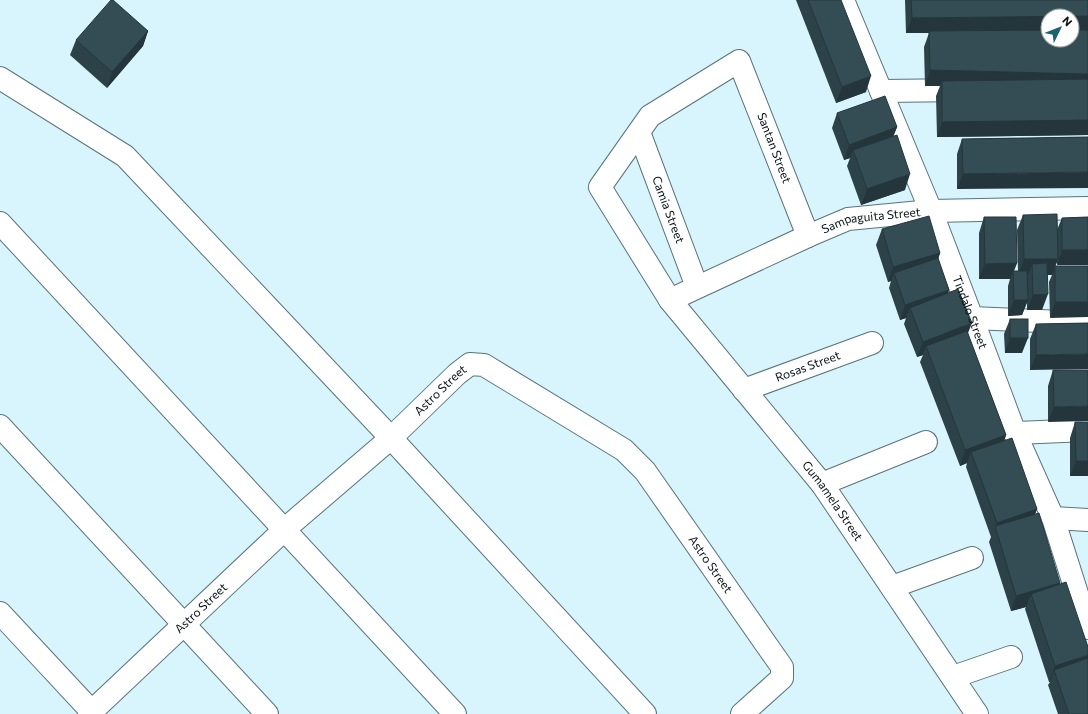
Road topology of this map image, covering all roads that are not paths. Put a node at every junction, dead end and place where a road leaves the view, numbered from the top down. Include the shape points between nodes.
1 (843, 0) edge
2 (0, 78) edge
3 (990, 90) edge
4 (881, 91) junction
5 (639, 132) junction
6 (1088, 208) edge
7 (931, 211) junction
8 (0, 223) edge
9 (808, 236) junction
10 (697, 287) junction
11 (670, 300) junction
12 (972, 318) junction
13 (1088, 323) edge
14 (872, 343) dead end
15 (744, 390) junction
16 (0, 426) edge
17 (1088, 430) edge
18 (1015, 433) junction
19 (391, 438) junction
20 (926, 442) dead end
21 (822, 484) junction
22 (1053, 518) junction
23 (1088, 520) edge
24 (285, 530) junction
25 (972, 558) dead end
26 (892, 587) junction
27 (0, 613) edge
28 (184, 624) junction
29 (1088, 628) edge
30 (1011, 657) dead end
31 (953, 677) junction
32 (92, 713) edge
33 (267, 714) edge
34 (455, 714) edge
35 (645, 714) edge
36 (742, 714) edge
37 (977, 714) edge

1 - 4 street, Tindalo Street
2 - 19 street via 125,156
3 - 4 street
4 - 7 street, Tindalo Street
5 - 9 street, Santan Street via 650,116 739,61
5 - 10 street, Camia Street
5 - 11 street, Gumamela Street via 600,188
6 - 7 street, Sampaguita Street
7 - 9 street, Sampaguita Street via 848,219
7 - 12 street, Tindalo Street
8 - 24 street
9 - 10 street, Sampaguita Street
10 - 11 street, Sampaguita Street
11 - 15 street, Gumamela Street
12 - 13 street
12 - 18 street, Tindalo Street
14 - 15 street, Rosas Street
15 - 21 street, Gumamela Street
16 - 28 street
17 - 18 street
18 - 22 street, Tindalo Street
19 - 24 street, Astro Street
19 - 35 street
19 - 36 street, Astro Street via 470,364 484,365 624,450 645,470 782,666 782,678
20 - 21 street
21 - 26 street, Gumamela Street
22 - 23 street
22 - 29 street, Tindalo Street
24 - 28 street, Astro Street
24 - 34 street
25 - 26 street
26 - 31 street, Gumamela Street
27 - 32 street
28 - 32 street, Astro Street
28 - 33 street
30 - 31 street
31 - 37 street, Gumamela Street

